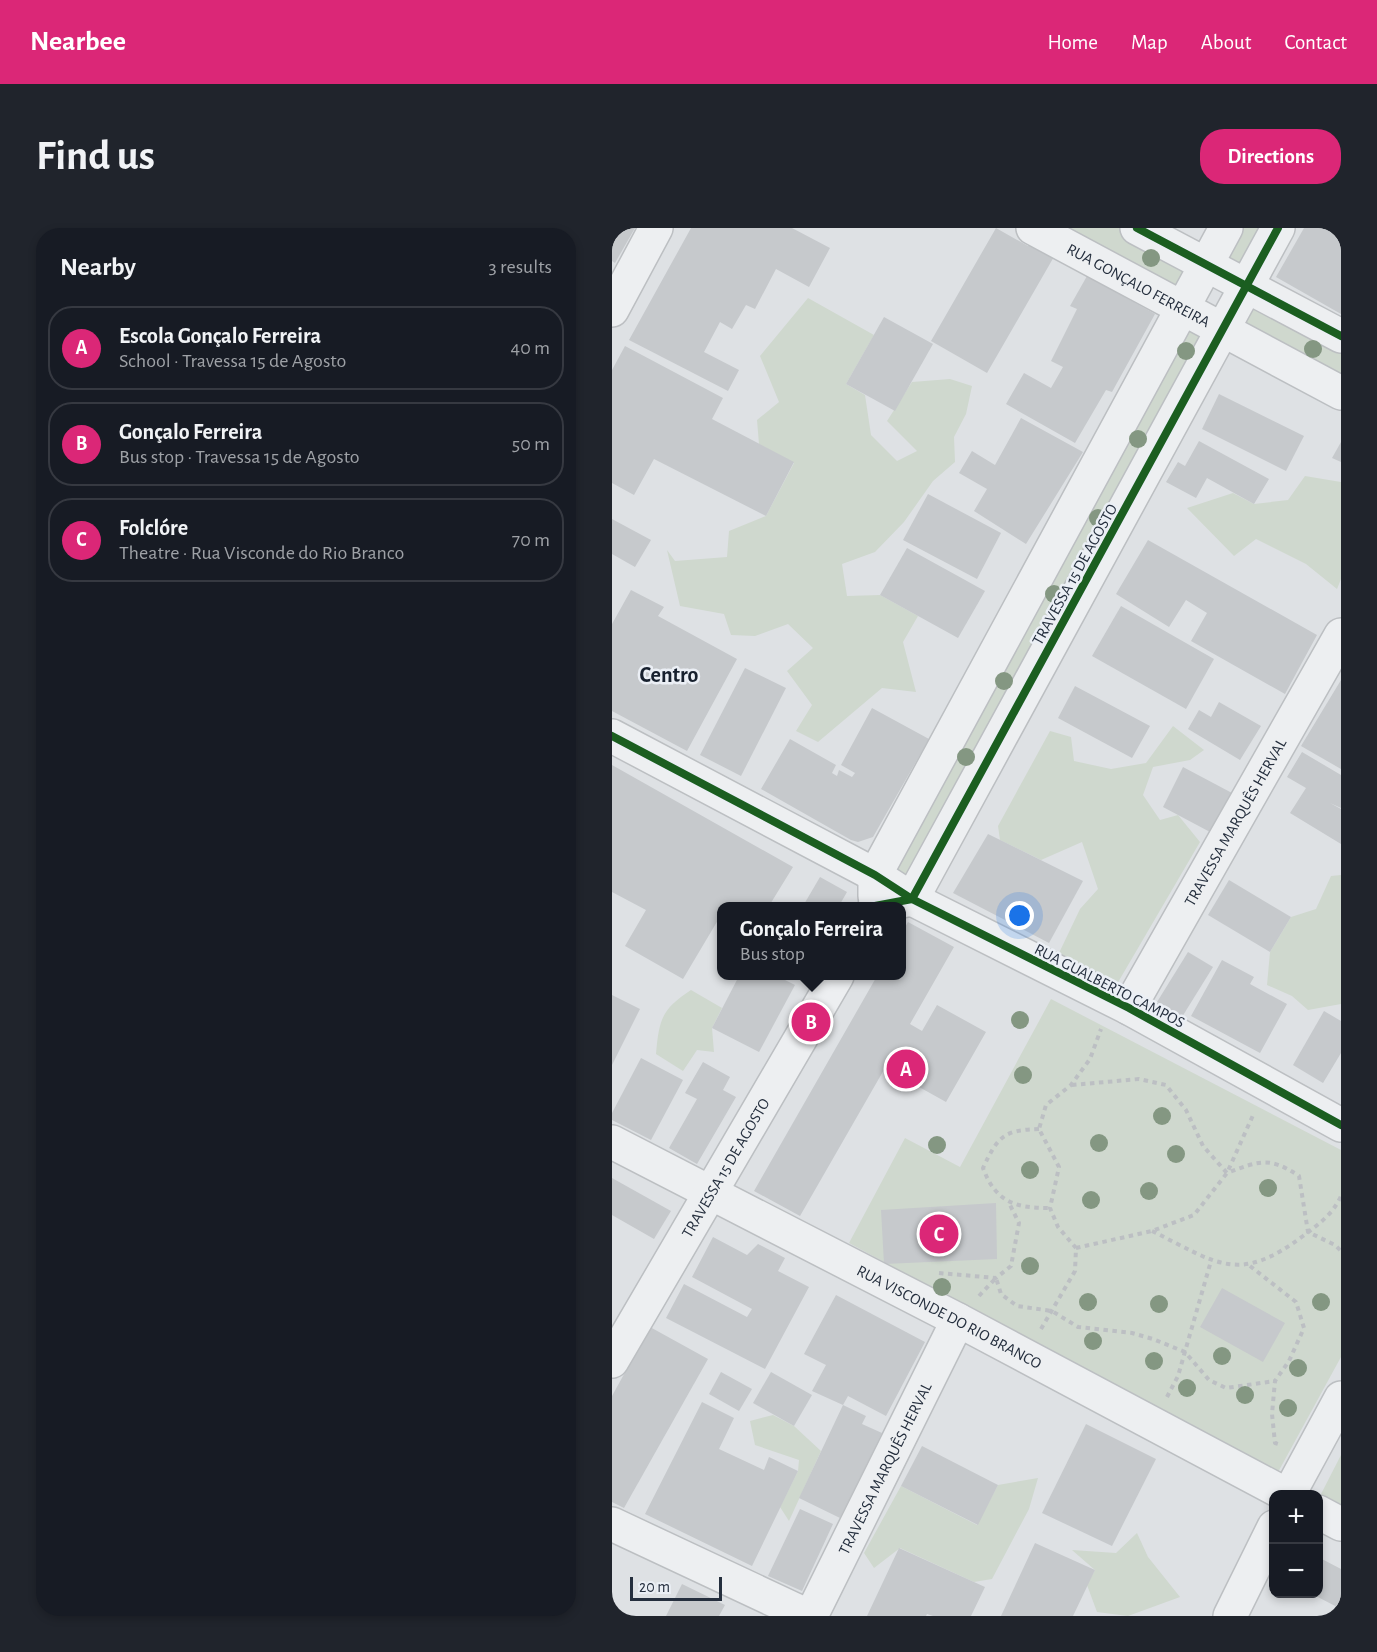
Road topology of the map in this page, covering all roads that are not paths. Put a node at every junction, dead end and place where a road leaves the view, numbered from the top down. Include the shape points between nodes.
1 (656, 228) edge
2 (1033, 228) edge
3 (1137, 228) edge
4 (1226, 228) edge
5 (1278, 228) edge
6 (1206, 265) junction
7 (1247, 286) junction
8 (1181, 307) junction
9 (612, 310) edge
10 (1223, 330) junction
11 (1341, 336) edge
12 (1341, 393) edge
13 (1341, 634) edge
14 (612, 736) edge
15 (875, 896) edge
16 (912, 899) junction
17 (834, 980) edge
18 (1120, 1004) junction
19 (1341, 1125) edge
20 (612, 1142) edge
21 (709, 1193) junction
22 (958, 1320) junction
23 (612, 1361) edge
24 (1341, 1398) edge
25 (1279, 1490) edge
26 (1289, 1490) edge
27 (1323, 1515) edge
28 (612, 1524) edge
29 (1341, 1524) edge
30 (1269, 1537) edge
31 (809, 1616) edge
32 (1230, 1616) edge

1 - 9 street
2 - 8 street, RUA GONÇALO FERREIRA
3 - 6 street
4 - 6 street, TRAVESSA 15 DE AGOSTO
5 - 7 street, TRAVESSA 15 DE AGOSTO
6 - 7 street
6 - 8 street, TRAVESSA 15 DE AGOSTO
7 - 10 street, TRAVESSA 15 DE AGOSTO
7 - 11 street
8 - 10 street, RUA GONÇALO FERREIRA
8 - 15 street, TRAVESSA 15 DE AGOSTO
10 - 12 street, RUA GONÇALO FERREIRA
10 - 16 street, TRAVESSA 15 DE AGOSTO
13 - 18 street, TRAVESSA MARQUÊS HERVAL
14 - 15 street
15 - 16 street
16 - 18 street, RUA GUALBERTO CAMPOS
17 - 21 street, TRAVESSA 15 DE AGOSTO
18 - 19 street, RUA GUALBERTO CAMPOS
20 - 21 street, RUA VISCONDE DO RIO BRANCO
21 - 22 street, RUA VISCONDE DO RIO BRANCO
21 - 23 street, TRAVESSA 15 DE AGOSTO
22 - 25 street, RUA VISCONDE DO RIO BRANCO
22 - 31 street, TRAVESSA MARQUÊS HERVAL
24 - 26 street
27 - 29 street
28 - 31 street
30 - 32 street

